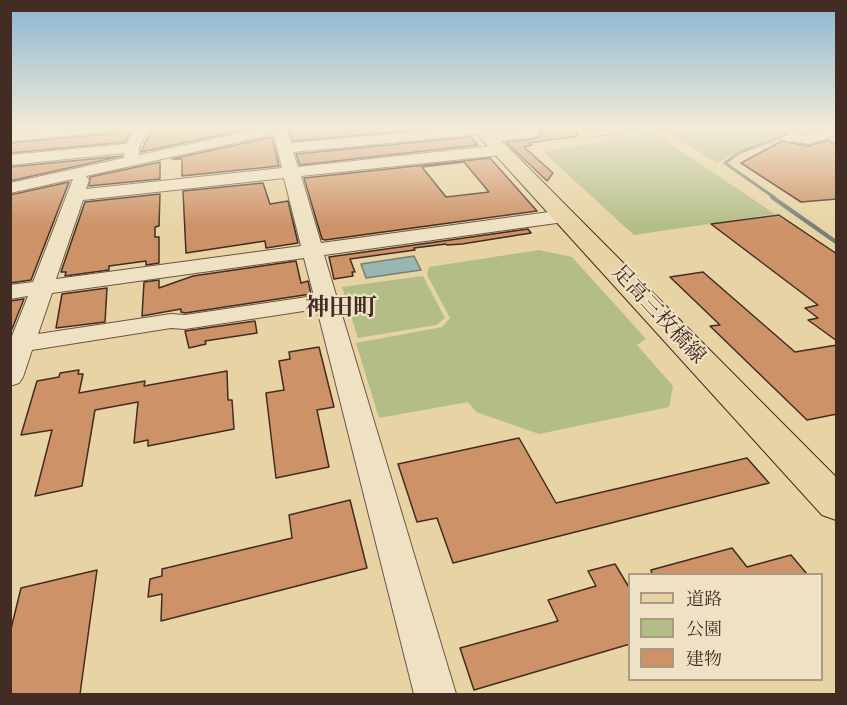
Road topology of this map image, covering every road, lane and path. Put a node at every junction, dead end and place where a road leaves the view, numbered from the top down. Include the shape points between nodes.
1 (288, 160) edge
2 (28, 161) edge
3 (113, 161) edge
4 (276, 161) edge
5 (283, 161) edge
6 (512, 161) edge
7 (12, 162) edge
8 (261, 162) dead end
9 (84, 171) junction
10 (10, 188) edge
11 (76, 195) junction
12 (564, 216) junction
13 (313, 251) junction
14 (43, 288) junction
15 (10, 292) edge
16 (327, 301) junction
17 (23, 344) junction
18 (10, 377) edge
19 (837, 503) edge
20 (435, 694) edge

1 - 13 street
2 - 7 street
3 - 9 street
4 - 8 street
5 - 11 street
6 - 12 main road, 足高三枚橋線
9 - 10 street
9 - 11 street
11 - 14 street
12 - 13 street
12 - 19 main road, 足高三枚橋線
13 - 14 street
13 - 16 street
14 - 15 street
14 - 17 street
16 - 17 street
16 - 20 street
17 - 18 street

